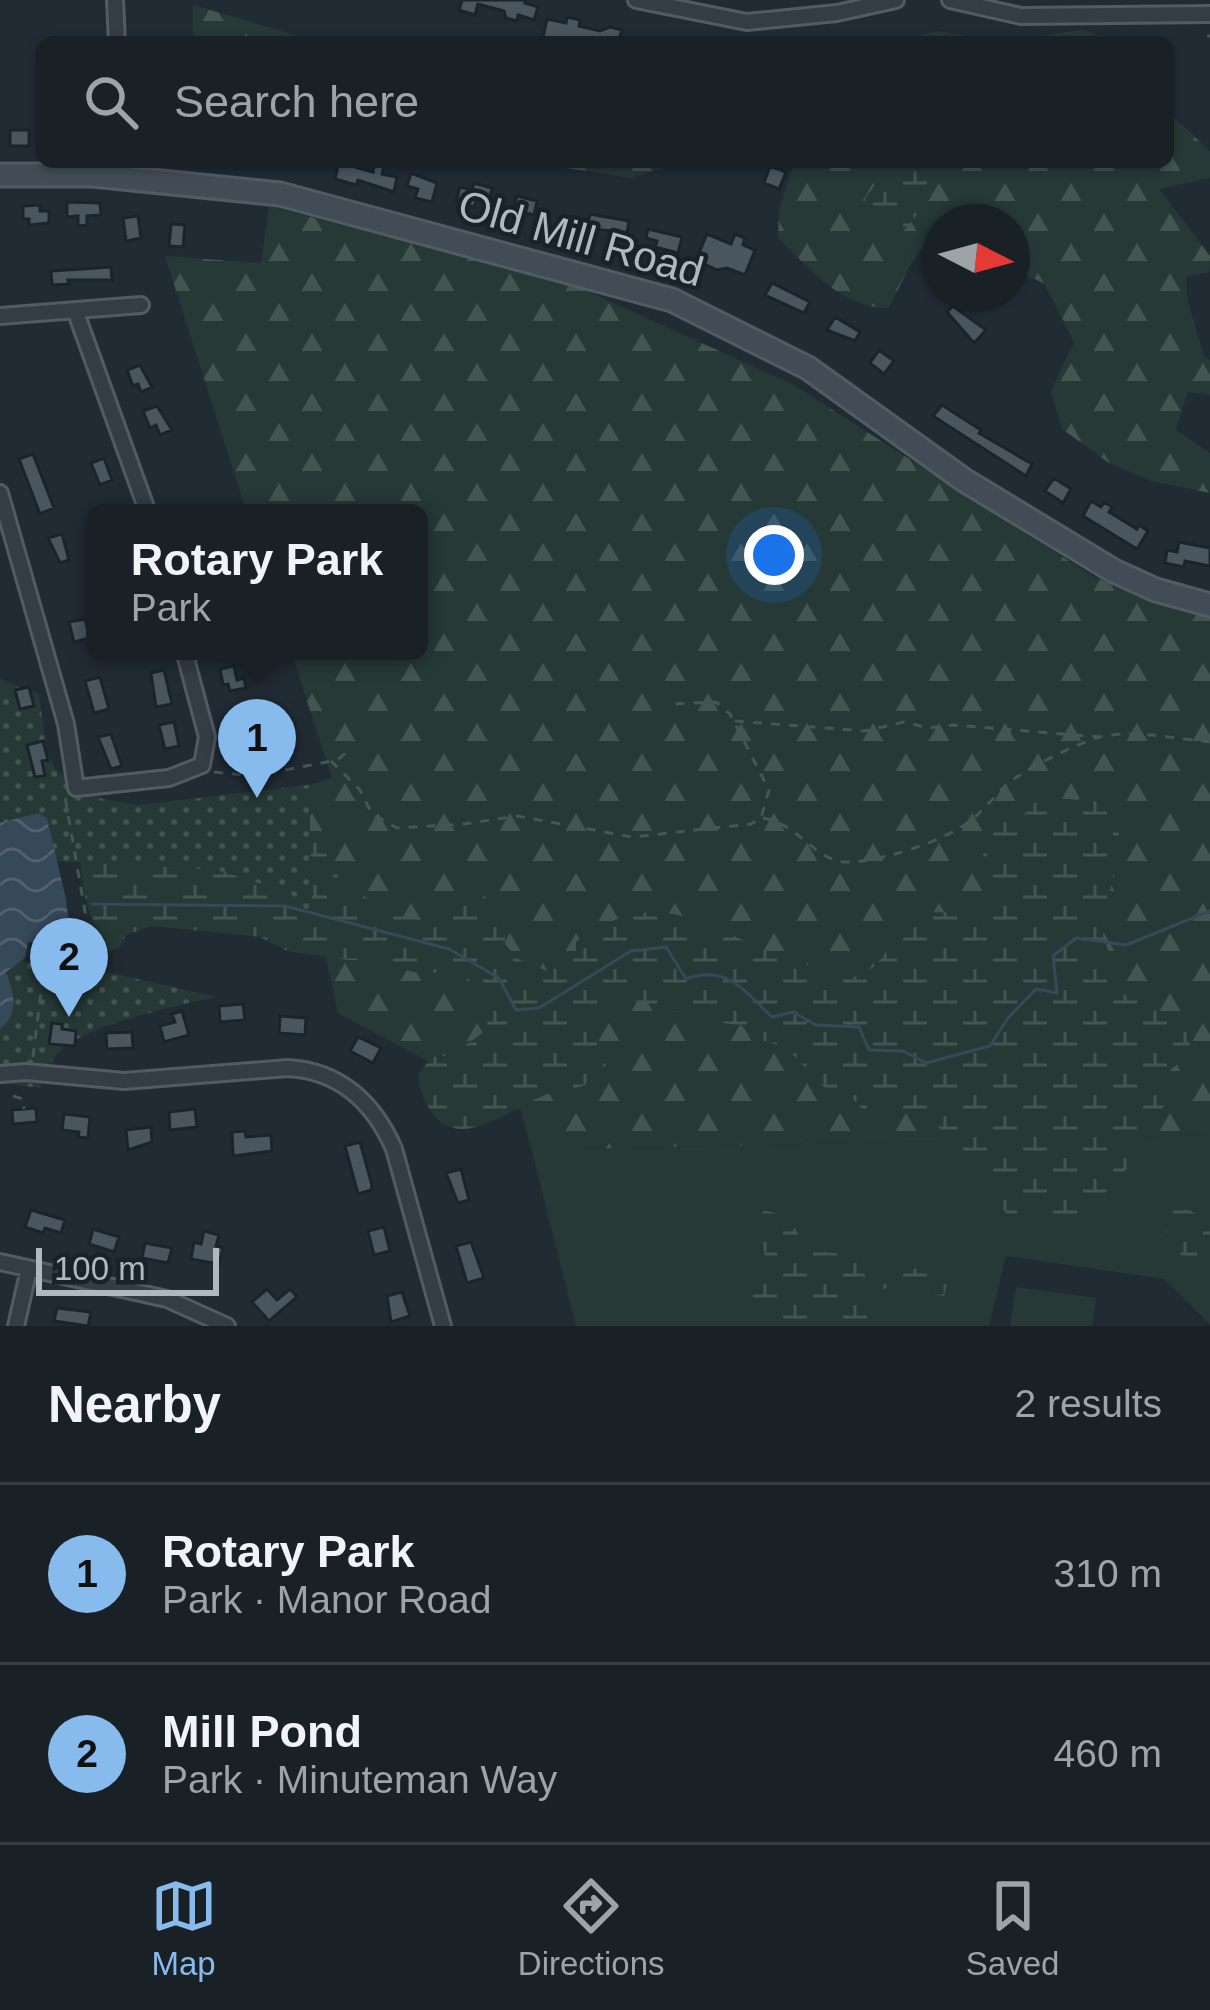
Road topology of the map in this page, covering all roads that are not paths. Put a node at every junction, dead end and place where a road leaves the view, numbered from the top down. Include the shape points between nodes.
1 (115, 0) edge
2 (636, 0) edge
3 (896, 0) edge
4 (950, 0) edge
5 (1210, 14) edge
6 (116, 36) edge
7 (124, 170) edge
8 (0, 175) edge
9 (141, 305) dead end
10 (76, 310) junction
11 (0, 316) edge
12 (0, 493) edge
13 (145, 504) edge
14 (1210, 605) edge
15 (186, 660) edge
16 (0, 1074) edge
17 (0, 1262) edge
18 (29, 1269) junction
19 (16, 1326) edge
20 (227, 1326) edge
21 (443, 1326) edge

1 - 6 street
2 - 3 street via 747,22
4 - 5 street via 1021,16
7 - 8 main road, Old Mill Road
7 - 14 main road, Old Mill Road via 292,197 691,307 822,376 964,481 1114,571
9 - 10 street
10 - 11 street
10 - 13 street
12 - 15 street via 66,724 70,789 169,778 202,765 206,737
16 - 21 street via 116,1081 288,1068 352,1090 394,1149
17 - 18 street
18 - 19 street
18 - 20 street via 167,1299

